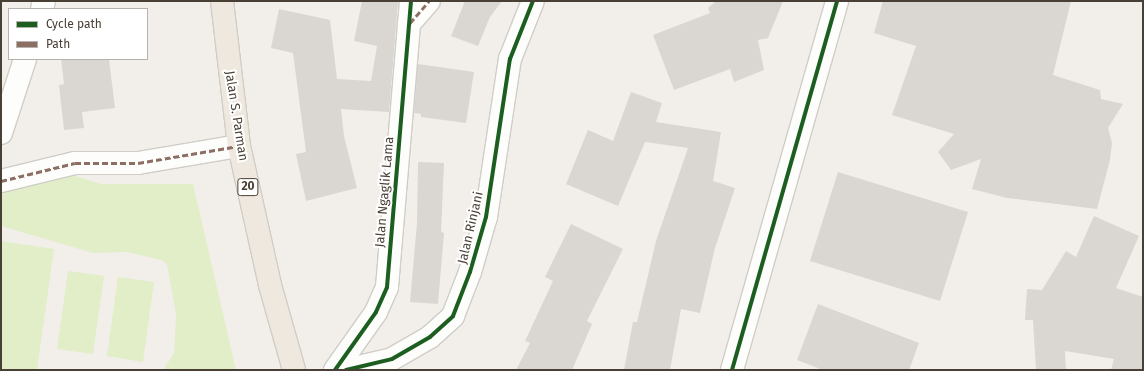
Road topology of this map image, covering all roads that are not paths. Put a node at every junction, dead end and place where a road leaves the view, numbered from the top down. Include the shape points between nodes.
1 (222, 1) edge
2 (411, 1) edge
3 (429, 1) edge
4 (533, 1) edge
5 (837, 1) edge
6 (409, 24) junction
7 (25, 60) edge
8 (1, 133) edge
9 (239, 146) junction
10 (1, 181) edge
11 (294, 370) edge
12 (335, 370) edge
13 (346, 370) edge
14 (732, 370) edge

1 - 9 highway, Jalan S. Parman / 20
2 - 6 street, Jalan Ngaglik Lama
3 - 6 street
4 - 13 street, Jalan Rinjani via 510,59 486,217 470,272 453,316 430,337 392,358
5 - 14 street
6 - 12 street, Jalan Ngaglik Lama via 387,287 376,312
7 - 8 street
9 - 10 street via 138,163 75,163
9 - 11 highway, Jalan S. Parman / 20 via 270,285

